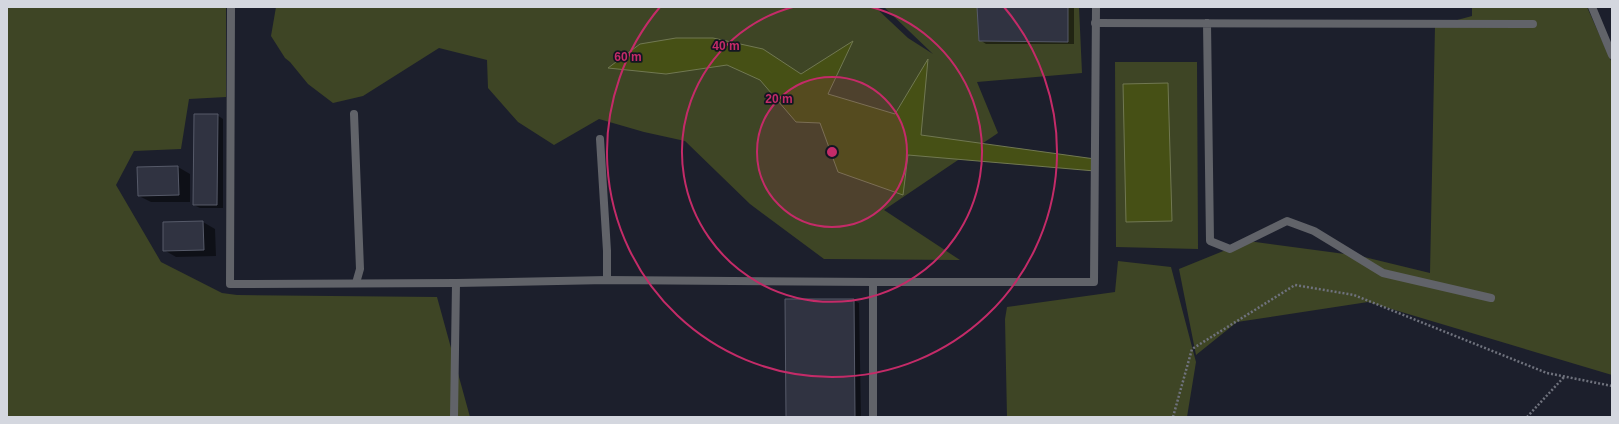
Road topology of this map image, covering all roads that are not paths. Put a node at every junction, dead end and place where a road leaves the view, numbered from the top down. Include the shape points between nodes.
1 (231, 7) edge
2 (1096, 7) edge
3 (1592, 7) edge
4 (1096, 23) junction
5 (1207, 23) junction
6 (1533, 24) dead end
7 (1612, 55) edge
8 (354, 114) dead end
9 (600, 139) dead end
10 (606, 280) junction
11 (874, 282) junction
12 (356, 283) junction
13 (456, 283) junction
14 (1491, 298) dead end
15 (454, 417) edge
16 (873, 417) edge

1 - 12 street via 230,284
2 - 4 street
3 - 7 street
4 - 5 street
4 - 11 street via 1094,282
5 - 6 street
5 - 14 street via 1210,241 1230,249 1287,221 1314,231 1383,272
8 - 12 street via 360,269
9 - 10 street via 607,251
10 - 11 street
10 - 13 street
11 - 16 street
12 - 13 street
13 - 15 street

